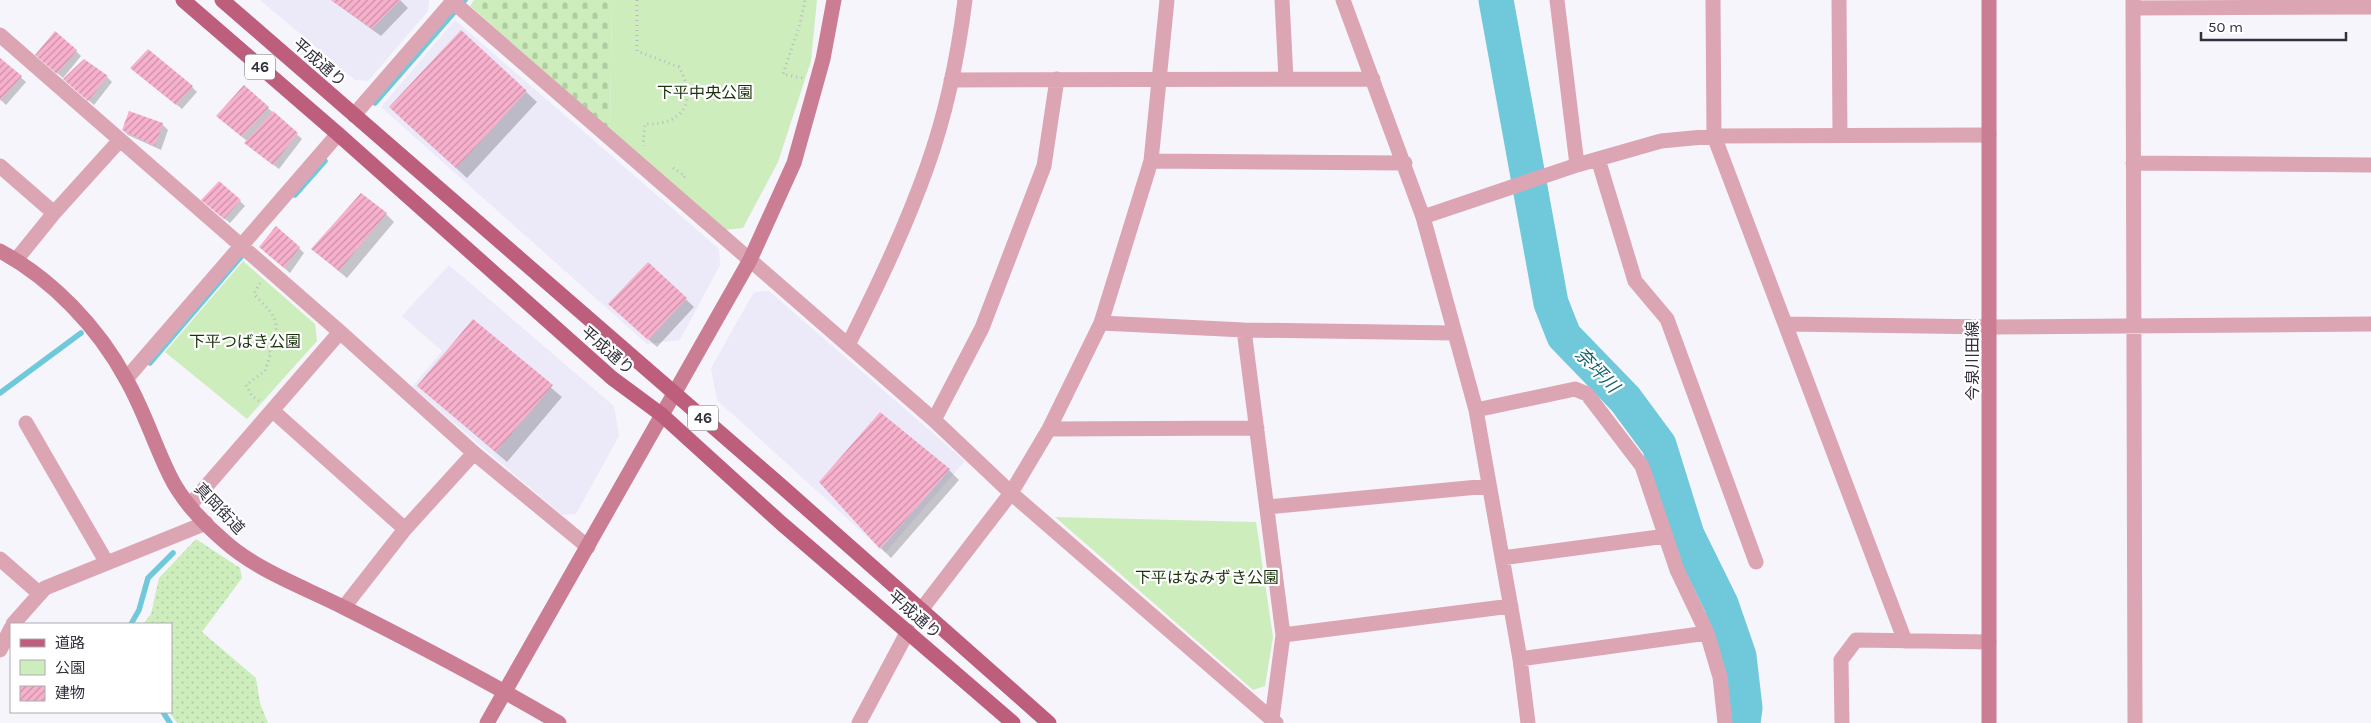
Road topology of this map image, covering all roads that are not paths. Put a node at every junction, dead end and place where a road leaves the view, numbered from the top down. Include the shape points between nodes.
1 (183, 0) edge
2 (222, 0) edge
3 (453, 0) edge
4 (834, 0) edge
5 (964, 0) edge
6 (1166, 0) edge
7 (1282, 0) edge
8 (1344, 0) edge
9 (1558, 0) edge
10 (1713, 0) edge
11 (1839, 0) edge
12 (1989, 0) edge
13 (2133, 4) edge
14 (2371, 7) edge
15 (0, 35) edge
16 (1057, 79) junction
17 (1373, 79) junction
18 (951, 80) junction
19 (1286, 80) junction
20 (1161, 81) junction
21 (354, 115) junction
22 (338, 134) junction
23 (1840, 135) junction
24 (1989, 135) junction
25 (1714, 136) junction
26 (120, 140) junction
27 (1598, 159) junction
28 (1151, 162) junction
29 (1405, 163) junction
30 (2133, 163) junction
31 (1577, 165) junction
32 (2371, 165) edge
33 (0, 166) edge
34 (54, 213) junction
35 (1423, 217) junction
36 (241, 246) junction
37 (0, 251) edge
38 (16, 260) junction
39 (750, 260) junction
40 (1101, 323) junction
41 (1786, 324) junction
42 (2371, 324) edge
43 (2134, 326) junction
44 (1989, 327) junction
45 (1244, 330) junction
46 (340, 332) junction
47 (1454, 332) junction
48 (848, 345) junction
49 (126, 379) junction
50 (674, 394) junction
51 (1476, 410) junction
52 (274, 412) junction
53 (662, 415) junction
54 (934, 420) junction
55 (26, 424) dead end
56 (1257, 428) junction
57 (1049, 429) junction
58 (474, 453) junction
59 (1489, 486) junction
60 (1011, 493) junction
61 (190, 505) junction
62 (1267, 507) junction
63 (206, 522) junction
64 (405, 528) junction
65 (1666, 536) junction
66 (588, 547) junction
67 (1502, 558) junction
68 (0, 559) edge
69 (1756, 562) dead end
70 (107, 563) junction
71 (40, 594) junction
72 (1511, 606) junction
73 (344, 607) junction
74 (921, 610) junction
75 (14, 623) edge
76 (10, 630) edge
77 (908, 631) junction
78 (1707, 633) junction
79 (1283, 635) junction
80 (1905, 641) junction
81 (1989, 642) junction
82 (0, 650) edge
83 (1520, 659) junction
84 (505, 691) junction
85 (1274, 721) edge
86 (487, 723) edge
87 (559, 723) edge
88 (860, 723) edge
89 (1013, 723) edge
90 (1049, 723) edge
91 (1528, 723) edge
92 (1725, 723) edge
93 (1842, 723) edge
94 (1989, 723) edge
95 (2135, 723) edge

1 - 22 main road, 平成通り / 46
2 - 21 main road, 平成通り / 46
3 - 21 street
3 - 39 street
4 - 39 street via 817,82 794,162
5 - 18 street
6 - 20 street
7 - 19 street
8 - 17 street
9 - 31 street
10 - 25 street
11 - 23 street
12 - 24 street, 今泉川田線
13 - 14 street
13 - 30 street
15 - 26 street
16 - 18 street
16 - 20 street
16 - 54 street via 1044,166 982,328
17 - 19 street
17 - 29 street
18 - 48 street via 928,166 886,268
19 - 20 street
20 - 28 street
21 - 50 main road, 平成通り / 46
22 - 36 street
22 - 53 main road, 平成通り / 46 via 612,378
23 - 24 street
23 - 25 street
24 - 44 street, 今泉川田線
25 - 27 street via 1661,141
25 - 41 street
26 - 34 street
26 - 36 street
27 - 31 street
27 - 69 street via 1635,282 1667,319
28 - 29 street
28 - 40 street
29 - 35 street
30 - 32 street
30 - 43 street
31 - 35 street
33 - 34 street
34 - 38 street
35 - 47 street
36 - 46 street
36 - 49 street
37 - 38 street, 真岡街道
38 - 49 street, 真岡街道 via 80,313
39 - 48 street
39 - 50 street
40 - 45 street
40 - 57 street
41 - 44 street
41 - 80 street
42 - 43 street
43 - 44 street
43 - 95 street
44 - 81 street, 今泉川田線
45 - 47 street
45 - 56 street
46 - 52 street
46 - 58 street
47 - 51 street
48 - 54 street
49 - 61 street, 真岡街道 via 170,478
50 - 53 street
50 - 74 main road, 平成通り / 46
51 - 59 street
51 - 65 street via 1575,389 1587,394 1642,466
52 - 61 street
52 - 64 street
53 - 66 street
53 - 77 main road, 平成通り / 46 via 781,523
54 - 60 street
55 - 70 street
56 - 57 street
56 - 62 street
57 - 60 street
58 - 64 street
58 - 66 street
59 - 62 street
59 - 67 street
60 - 74 street
60 - 85 street
61 - 63 street, 真岡街道
62 - 79 street
63 - 70 street
63 - 73 street, 真岡街道 via 223,540 266,570
64 - 73 street
65 - 67 street
65 - 78 street via 1677,570
66 - 84 street
67 - 72 street
68 - 71 street
70 - 71 street via 45,588
71 - 75 street
72 - 79 street
72 - 83 street
73 - 84 street, 真岡街道
74 - 90 main road, 平成通り / 46
76 - 82 street
77 - 88 street
77 - 89 main road, 平成通り / 46
78 - 83 street
78 - 92 street via 1720,677
79 - 85 street
80 - 81 street
80 - 93 street via 1856,640 1841,660
81 - 94 street, 今泉川田線
83 - 91 street
84 - 86 street
84 - 87 street, 真岡街道

